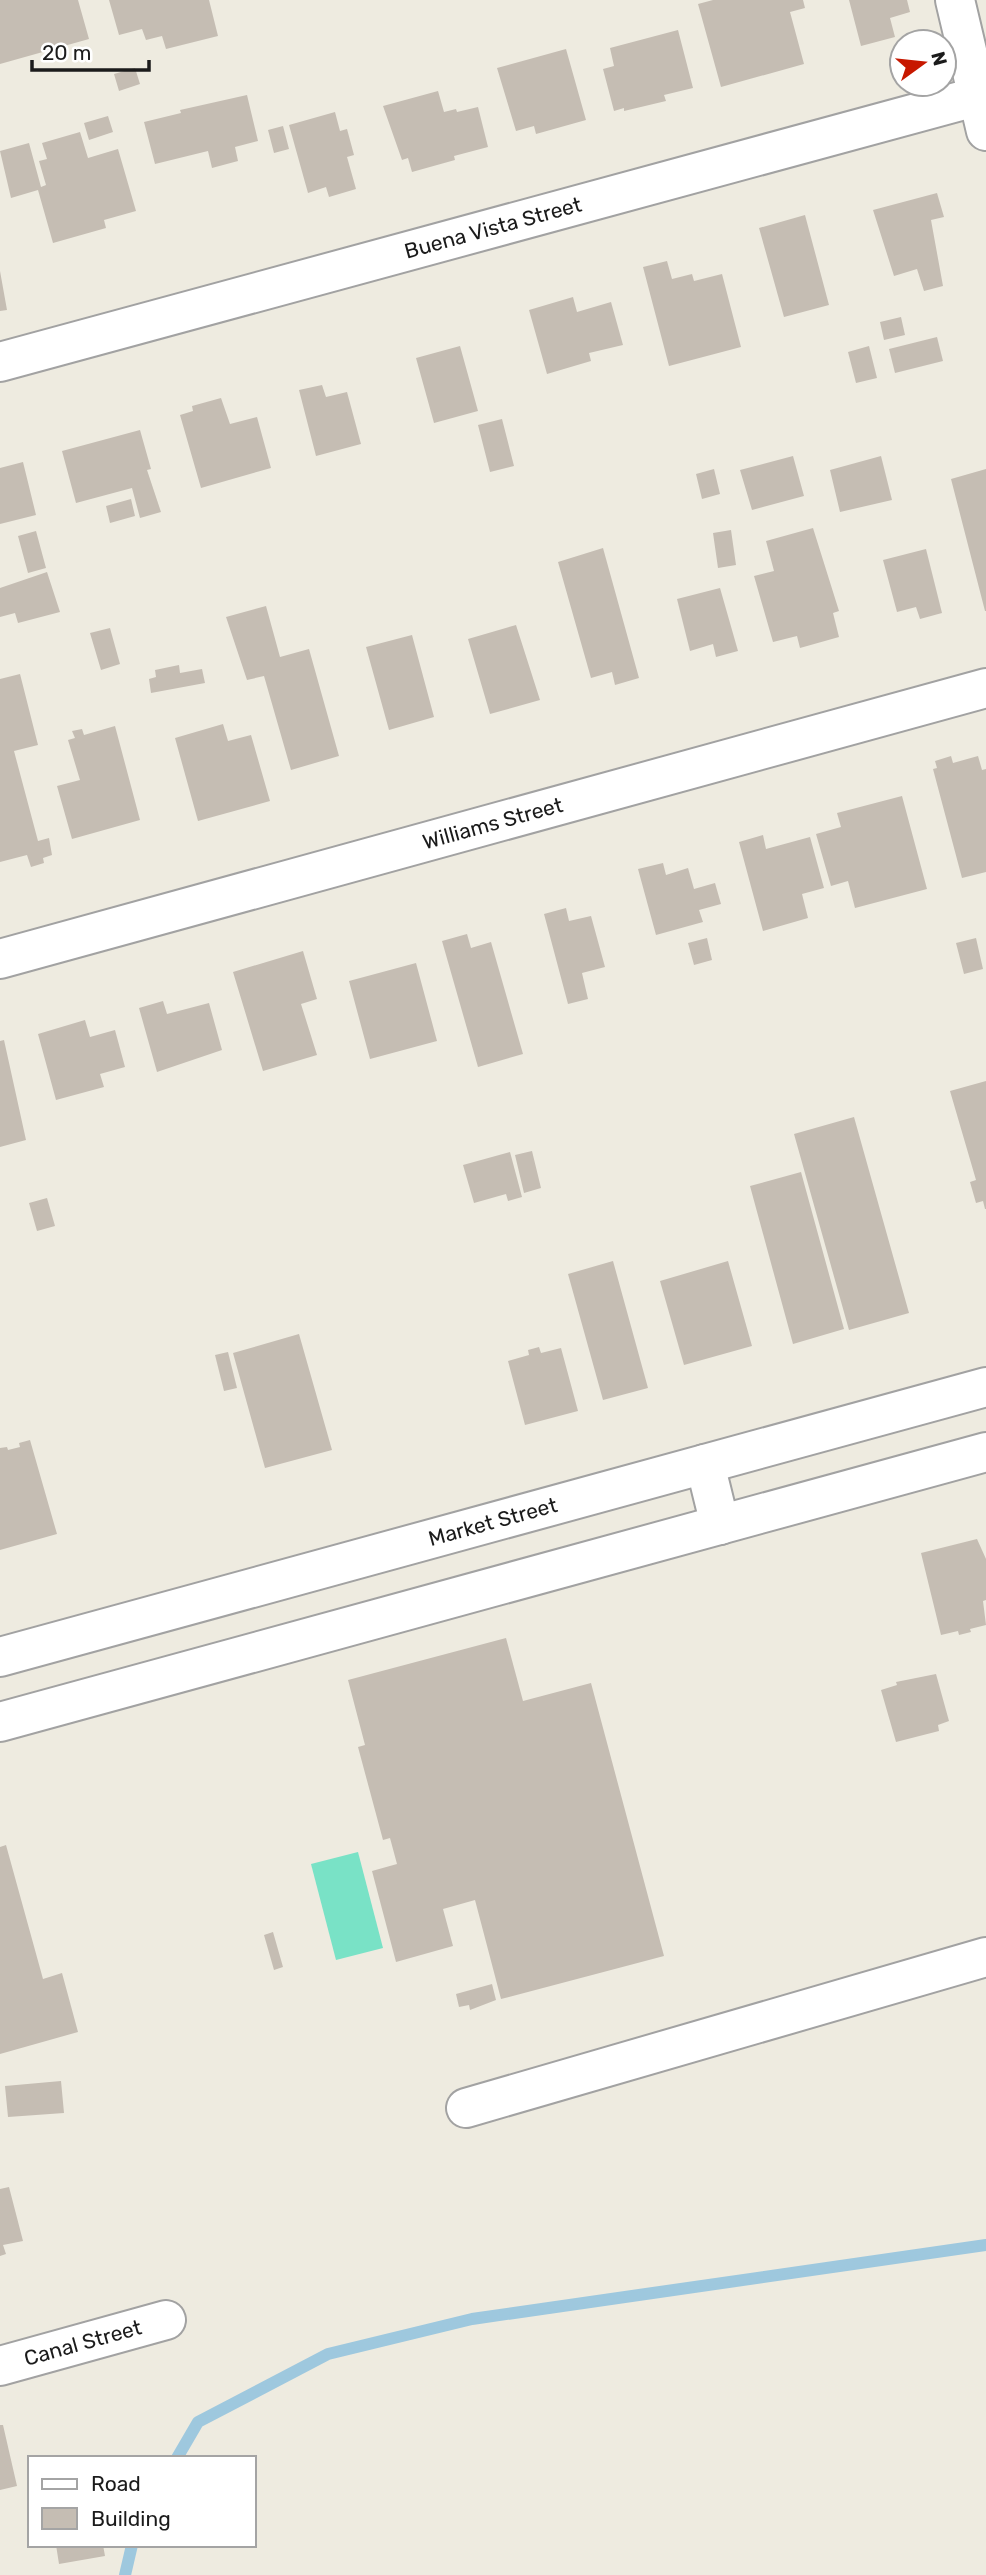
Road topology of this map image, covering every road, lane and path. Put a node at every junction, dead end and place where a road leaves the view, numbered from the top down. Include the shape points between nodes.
1 (954, 0) edge
2 (983, 107) edge
3 (0, 362) edge
4 (986, 688) edge
5 (0, 959) edge
6 (986, 1387) edge
7 (986, 1452) edge
8 (705, 1464) junction
9 (720, 1525) junction
10 (0, 1657) edge
11 (0, 1722) edge
12 (986, 1958) edge
13 (466, 2108) dead end
14 (166, 2320) dead end
15 (0, 2366) edge

1 - 2 street
2 - 3 street, Buena Vista Street
4 - 5 street, Williams Street
6 - 8 street, Market Street
7 - 9 street
8 - 9 street
8 - 10 street, Market Street
9 - 11 street
12 - 13 street
14 - 15 street, Canal Street

